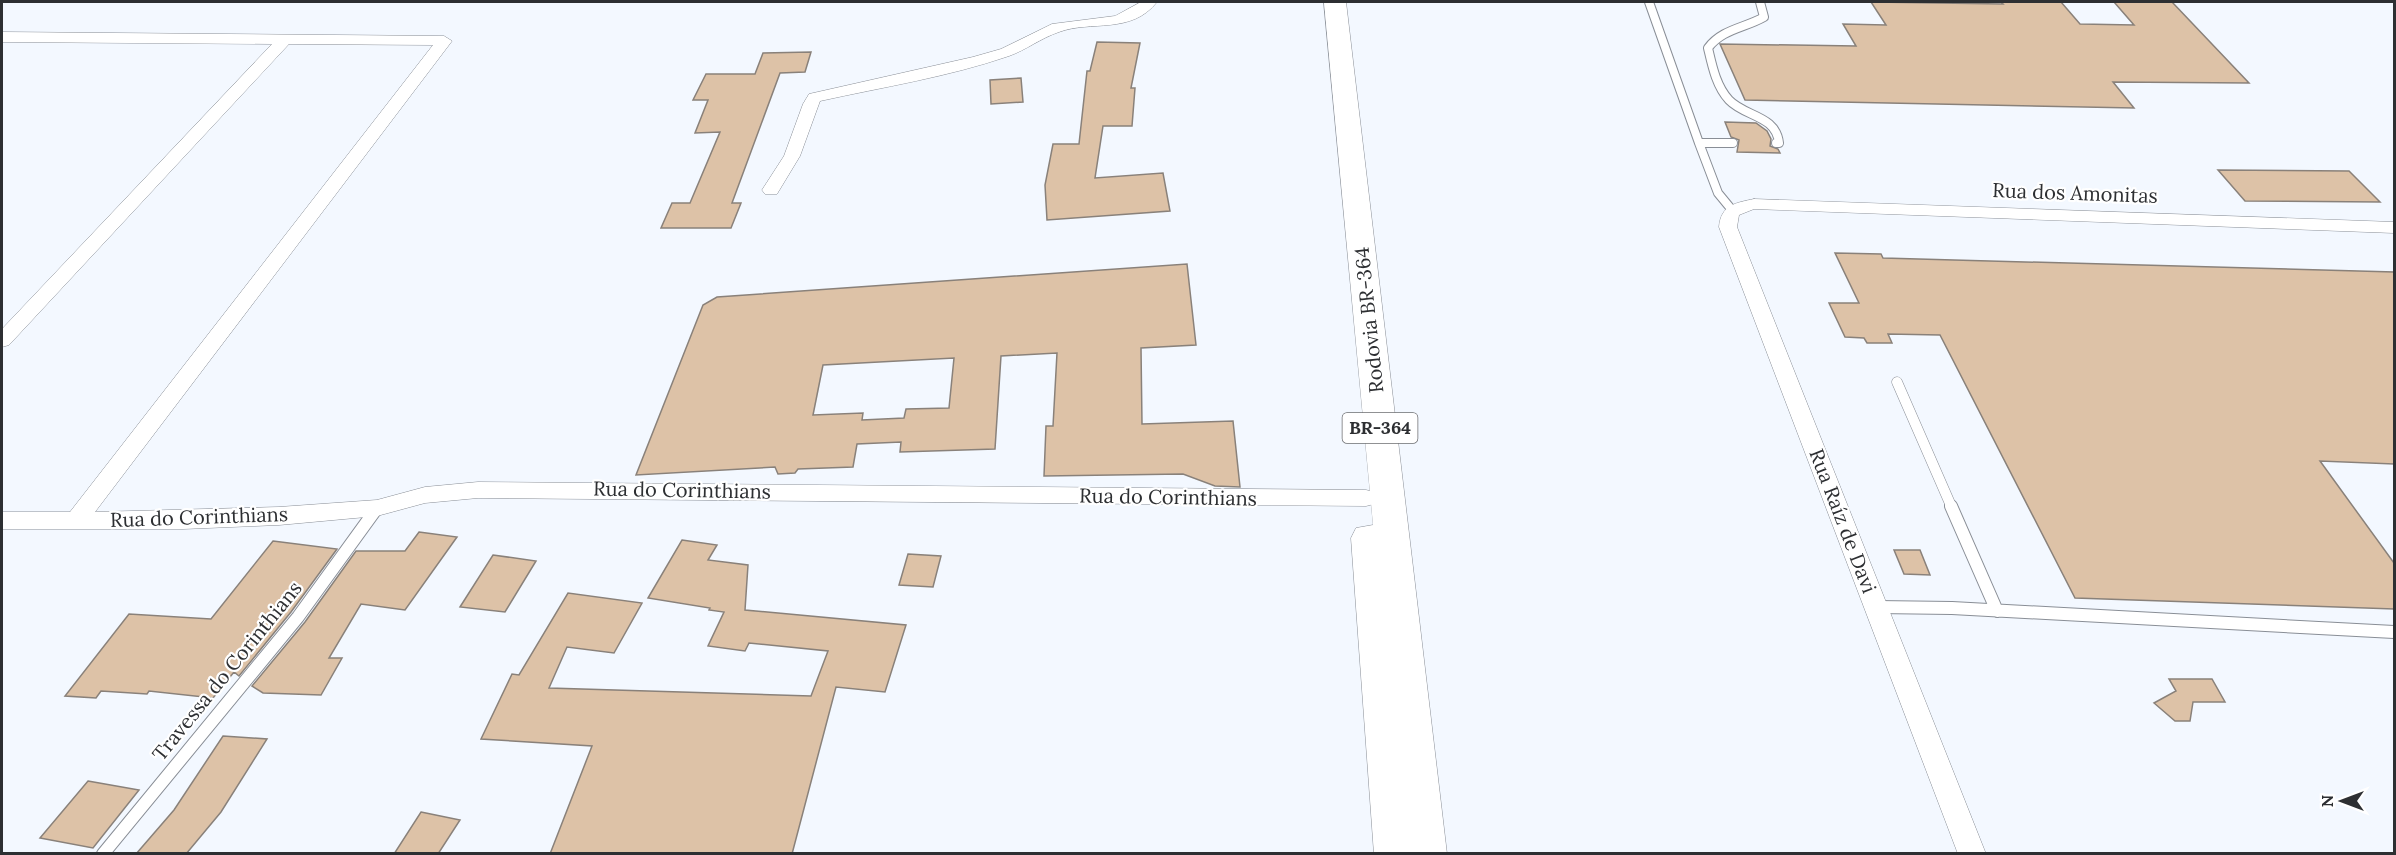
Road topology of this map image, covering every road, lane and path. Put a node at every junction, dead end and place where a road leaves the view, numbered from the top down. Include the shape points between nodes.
1 (1150, 2) edge
2 (1317, 2) edge
3 (1335, 2) edge
4 (1649, 2) edge
5 (1760, 2) edge
6 (2, 37) edge
7 (285, 39) junction
8 (1699, 142) junction
9 (1733, 143) dead end
10 (1776, 143) dead end
11 (771, 190) dead end
12 (1732, 210) junction
13 (2394, 227) edge
14 (2, 340) edge
15 (1897, 382) dead end
16 (1366, 498) junction
17 (377, 508) junction
18 (76, 520) junction
19 (2, 521) edge
20 (1876, 607) junction
21 (1997, 611) junction
22 (2394, 632) edge
23 (103, 854) edge
24 (1396, 854) edge
25 (1425, 854) edge
26 (1972, 854) edge

1 - 11 street via 1118,20 1057,27 977,62 816,96 784,170
2 - 16 highway, BR-364
3 - 25 highway, Rodovia BR-364 / BR-364
4 - 8 lane
5 - 10 lane via 1764,16 1725,32 1713,39 1708,48 1729,100 1769,122 1779,138
6 - 7 street
7 - 14 street
7 - 18 street via 444,41
8 - 9 lane
8 - 12 lane via 1718,193
12 - 13 street, Rua dos Amonitas via 1754,204
12 - 20 street, Rua Raíz de Davi via 1728,226
15 - 21 lane
16 - 17 street, Rua do Corinthians via 553,489 448,492
16 - 24 highway, BR-364
17 - 18 street, Rua do Corinthians via 183,520
17 - 23 lane, Travessa do Corinthians via 298,617
18 - 19 street, Rua do Corinthians
20 - 21 lane
20 - 26 street, Rua Raíz de Davi
21 - 22 lane

